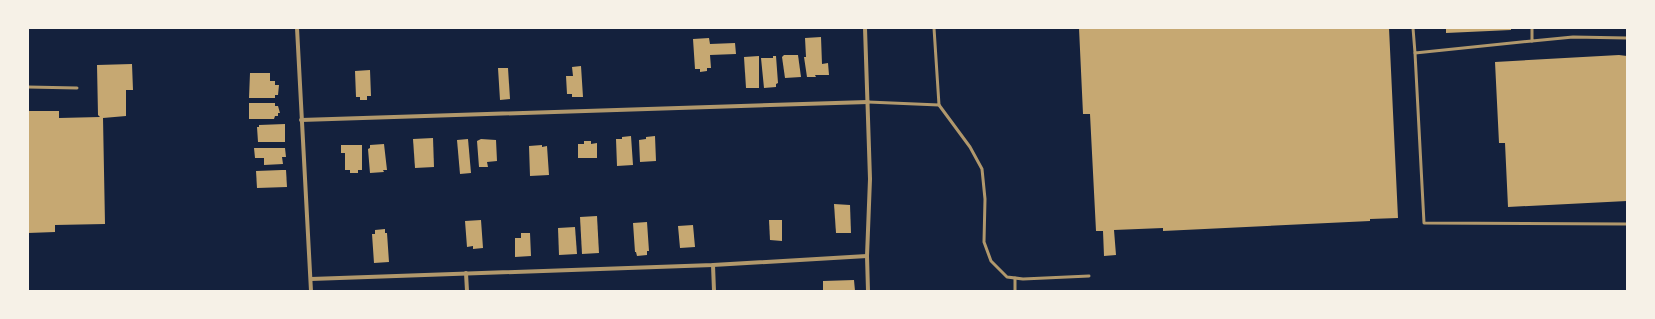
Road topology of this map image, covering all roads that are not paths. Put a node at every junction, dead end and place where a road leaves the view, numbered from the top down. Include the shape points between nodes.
1 (297, 28) edge
2 (865, 28) edge
3 (934, 28) edge
4 (1413, 28) edge
5 (1532, 28) edge
6 (1627, 38) edge
7 (1532, 41) junction
8 (1415, 53) junction
9 (28, 87) edge
10 (77, 88) dead end
11 (868, 102) junction
12 (939, 105) junction
13 (301, 120) junction
14 (1627, 224) edge
15 (867, 256) junction
16 (713, 265) junction
17 (466, 273) junction
18 (1089, 276) dead end
19 (1015, 278) junction
20 (310, 279) junction
21 (311, 291) edge
22 (467, 291) edge
23 (714, 291) edge
24 (868, 291) edge
25 (1015, 291) edge

1 - 13 street
2 - 11 street
3 - 12 lane
4 - 8 lane
5 - 7 lane
6 - 7 lane via 1573,37
7 - 8 lane
8 - 14 lane via 1424,223
9 - 10 lane
11 - 12 lane
11 - 13 street
11 - 15 street via 870,180
12 - 19 lane via 970,146 982,169 985,199 984,242 992,261 1007,277
13 - 20 street
15 - 16 street
15 - 24 street
16 - 17 street
16 - 23 street
17 - 20 street
17 - 22 street
18 - 19 lane
19 - 25 lane
20 - 21 street

